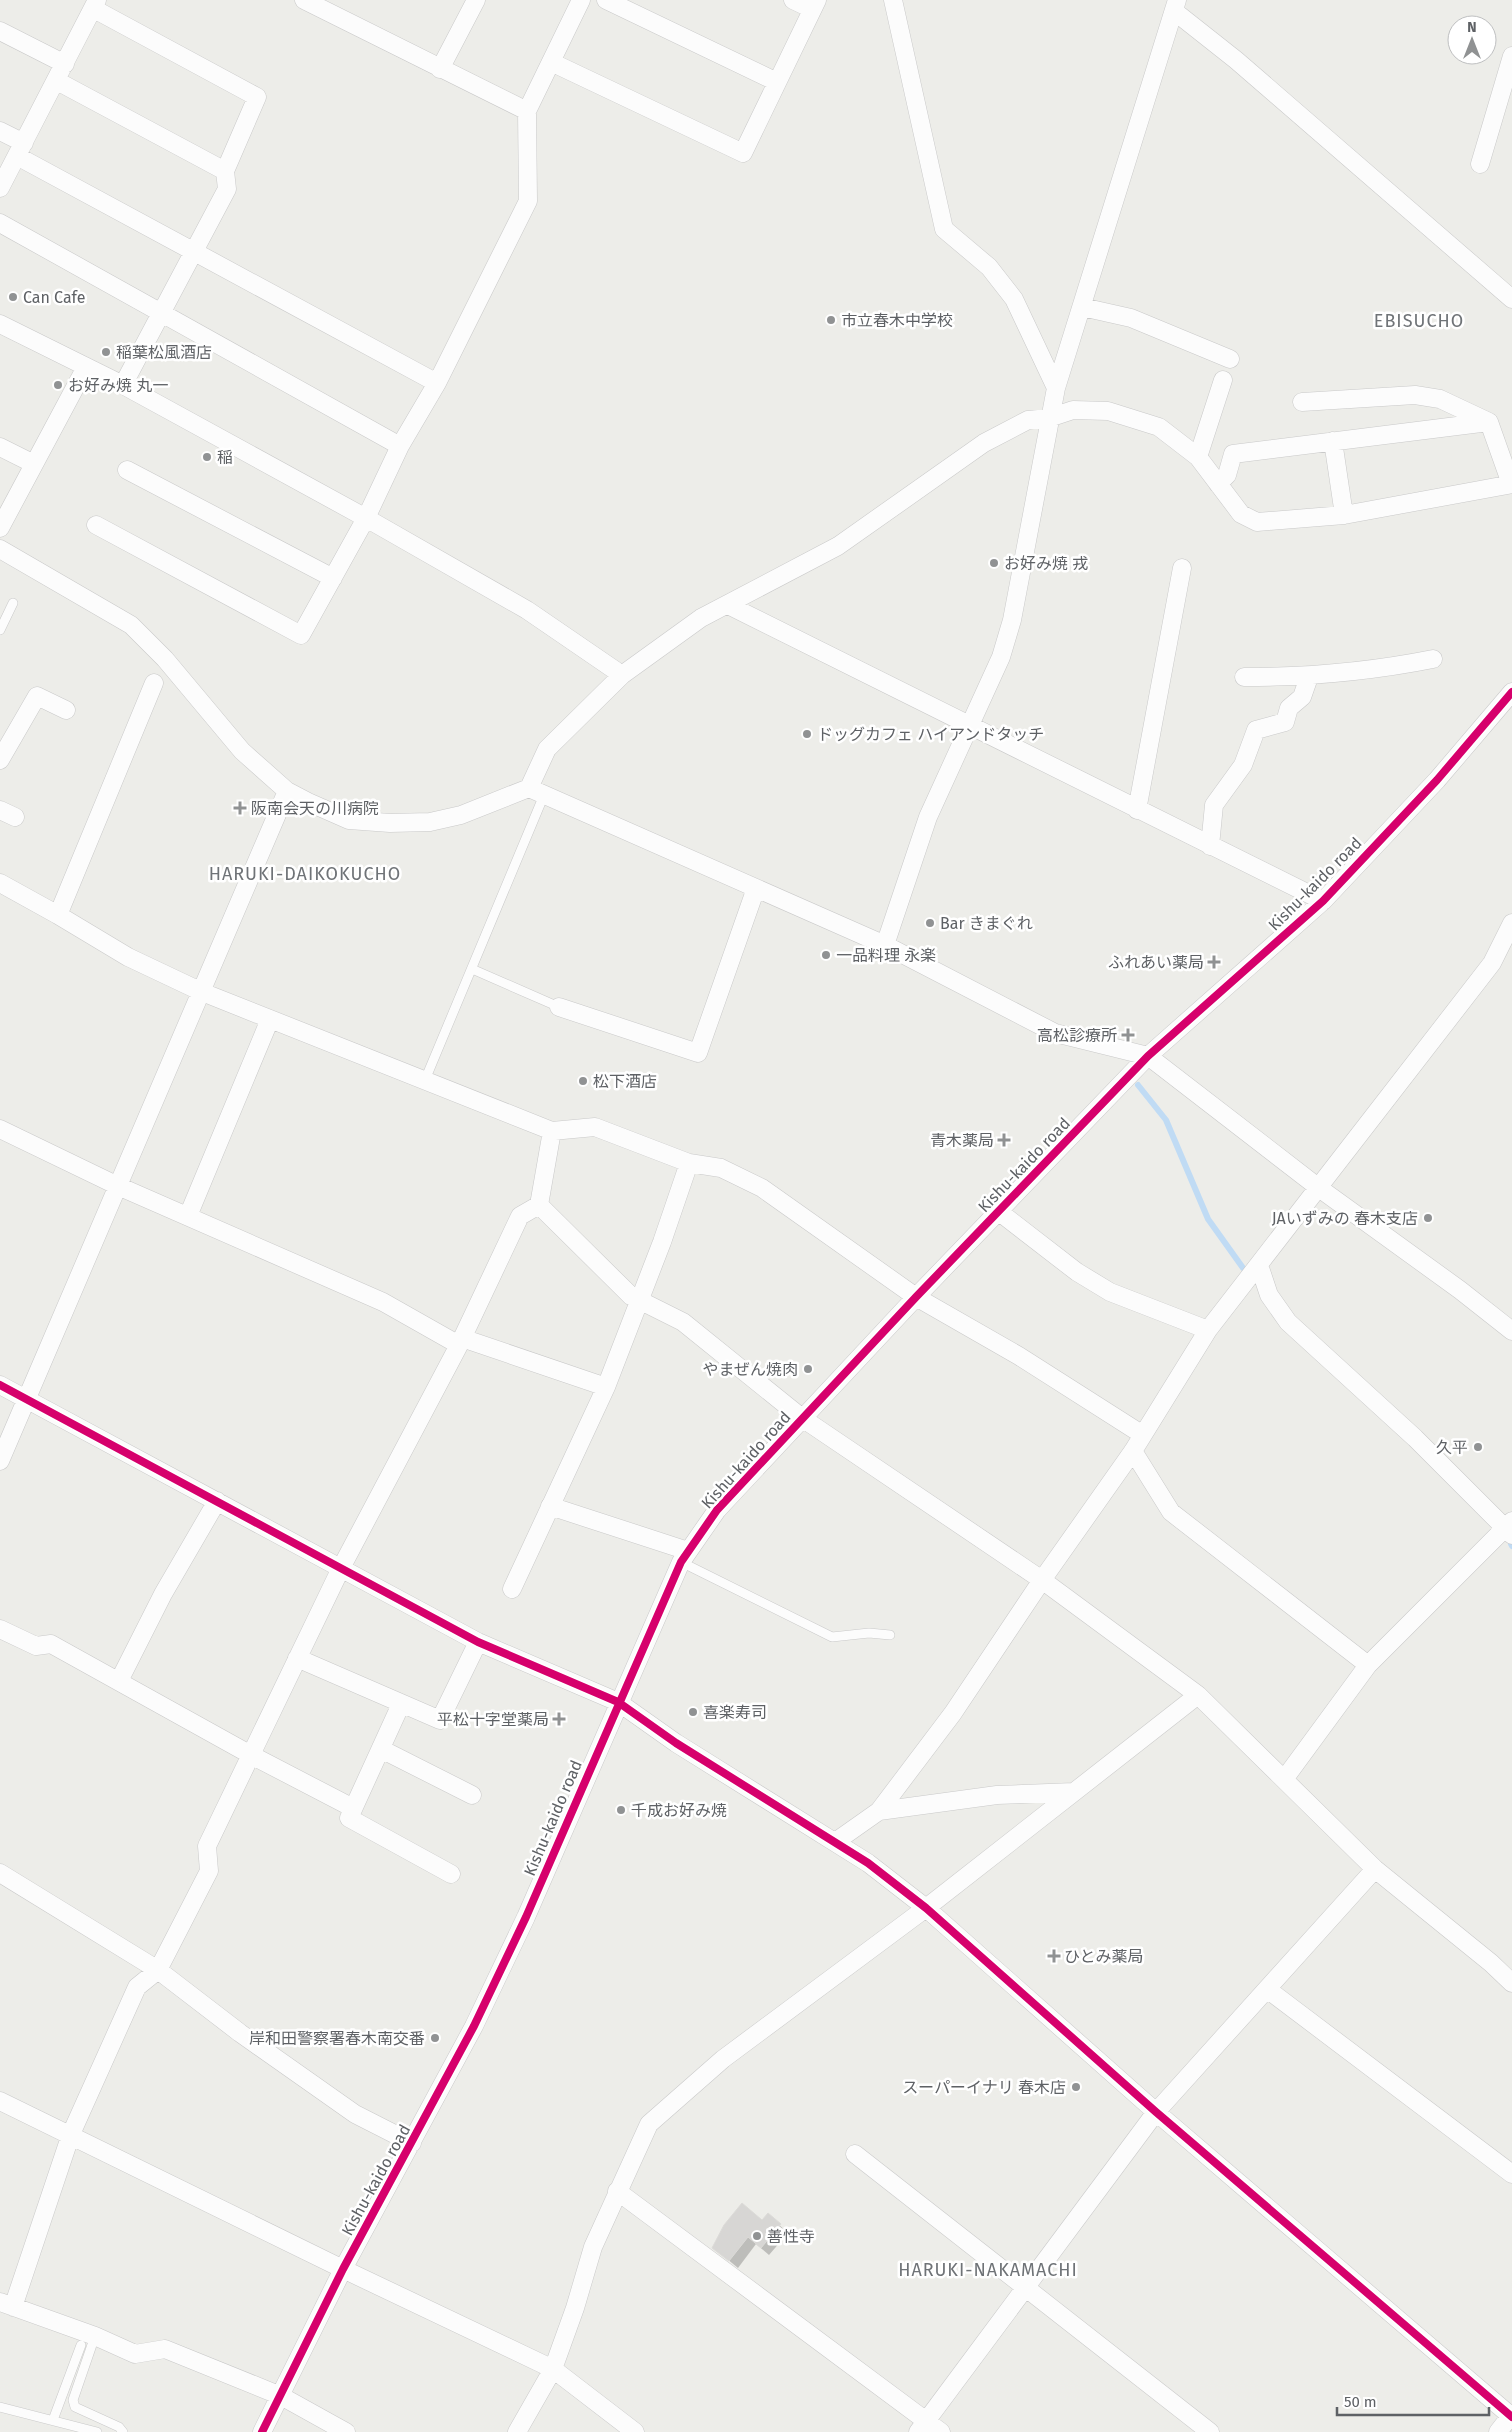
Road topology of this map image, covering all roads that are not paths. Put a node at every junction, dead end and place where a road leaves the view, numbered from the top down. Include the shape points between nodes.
1 (304, 0) edge
2 (476, 0) edge
3 (581, 0) edge
4 (606, 0) edge
5 (793, 0) edge
6 (893, 0) edge
7 (96, 4) edge
8 (815, 4) edge
9 (1176, 5) edge
10 (0, 31) edge
11 (1512, 56) edge
12 (551, 62) junction
13 (65, 64) junction
14 (440, 69) junction
15 (56, 80) junction
16 (777, 82) junction
17 (527, 111) junction
18 (0, 131) edge
19 (20, 150) junction
20 (1480, 164) dead end
21 (225, 171) junction
22 (0, 188) edge
23 (0, 223) edge
24 (194, 252) junction
25 (1512, 300) edge
26 (1082, 307) junction
27 (161, 314) junction
28 (0, 324) edge
29 (1230, 359) dead end
30 (86, 367) junction
31 (1223, 380) dead end
32 (437, 383) junction
33 (123, 385) junction
34 (1056, 388) junction
35 (1302, 402) dead end
36 (1049, 418) junction
37 (1489, 422) junction
38 (1333, 441) junction
39 (400, 446) junction
40 (0, 447) edge
41 (1198, 457) junction
42 (34, 464) junction
43 (126, 470) dead end
44 (1218, 484) junction
45 (1512, 484) edge
46 (1344, 515) junction
47 (366, 518) junction
48 (96, 525) dead end
49 (0, 528) edge
50 (0, 549) edge
51 (1182, 568) dead end
52 (333, 578) junction
53 (14, 603) dead end
54 (728, 605) junction
55 (0, 630) edge
56 (1432, 659) dead end
57 (622, 675) junction
58 (1244, 677) dead end
59 (1308, 677) junction
60 (154, 683) dead end
61 (1512, 692) edge
62 (66, 710) dead end
63 (969, 726) junction
64 (0, 760) edge
65 (287, 790) junction
66 (536, 792) junction
67 (1137, 810) junction
68 (1210, 846) junction
69 (0, 883) edge
70 (756, 888) junction
71 (1322, 901) junction
72 (58, 914) junction
73 (1512, 923) edge
74 (885, 945) junction
75 (472, 969) junction
76 (202, 992) junction
77 (559, 1008) joint
78 (270, 1019) junction
79 (1148, 1056) junction
80 (425, 1080) junction
81 (0, 1129) edge
82 (552, 1131) junction
83 (689, 1163) junction
84 (118, 1186) junction
85 (1319, 1188) junction
86 (539, 1205) junction
87 (998, 1211) junction
88 (188, 1216) junction
89 (1259, 1265) junction
90 (916, 1297) junction
91 (638, 1301) junction
92 (1208, 1330) junction
93 (1512, 1331) edge
94 (460, 1341) junction
95 (0, 1385) edge
96 (606, 1387) junction
97 (26, 1400) junction
98 (802, 1418) junction
99 (1143, 1435) junction
100 (1133, 1451) junction
101 (0, 1461) edge
102 (217, 1501) junction
103 (550, 1506) junction
104 (1510, 1528) edge
105 (685, 1556) junction
106 (341, 1568) junction
107 (1042, 1580) junction
108 (512, 1589) dead end
109 (0, 1629) edge
110 (890, 1635) dead end
111 (478, 1642) junction
112 (298, 1658) junction
113 (1368, 1665) junction
114 (119, 1681) junction
115 (1198, 1695) junction
116 (618, 1702) junction
117 (401, 1704) junction
118 (381, 1749) junction
119 (251, 1755) junction
120 (1285, 1778) junction
121 (1074, 1792) junction
122 (472, 1794) dead end
123 (354, 1808) junction
124 (879, 1811) junction
125 (835, 1842) junction
126 (1375, 1868) junction
127 (0, 1874) edge
128 (451, 1874) dead end
129 (926, 1908) junction
130 (158, 1970) junction
131 (1512, 1983) edge
132 (1267, 1989) junction
133 (0, 2101) edge
134 (1156, 2112) junction
135 (71, 2134) junction
136 (412, 2143) junction
137 (855, 2154) dead end
138 (1512, 2174) edge
139 (617, 2191) junction
140 (343, 2269) junction
141 (1026, 2288) junction
142 (6, 2305) edge
143 (88, 2341) junction
144 (553, 2369) junction
145 (281, 2396) junction
146 (0, 2407) edge
147 (1512, 2416) edge
148 (53, 2420) junction
149 (922, 2426) edge
150 (1208, 2431) edge
151 (97, 2432) edge
152 (123, 2432) edge
153 (262, 2432) edge
154 (346, 2432) edge
155 (517, 2432) edge
156 (635, 2432) edge
157 (941, 2432) edge
158 (1498, 2432) edge

1 - 14 street
2 - 14 street
3 - 12 street
4 - 16 street
5 - 8 street
6 - 34 street via 944,229 989,267 1014,299
7 - 13 street
7 - 21 street via 257,97
8 - 16 street
9 - 25 street
9 - 26 street
10 - 13 street
11 - 20 street
12 - 16 street via 743,153
12 - 17 street
13 - 15 street
14 - 17 street
15 - 19 street
15 - 21 street
17 - 32 street via 528,202
18 - 19 street
19 - 22 street
19 - 24 street
21 - 24 street via 227,189
23 - 27 street
24 - 27 street
24 - 32 street
26 - 29 street via 1131,318
26 - 34 street
27 - 33 street
27 - 39 street
28 - 30 street
30 - 33 street
30 - 42 street
31 - 41 street
32 - 39 street
33 - 47 street
34 - 36 street
35 - 37 street via 1415,395 1440,399
36 - 41 street via 1073,410 1108,411 1159,426
36 - 54 street via 1028,420 984,443 838,546
36 - 63 street via 1012,620 1001,657
37 - 38 street
37 - 45 street
38 - 44 street via 1233,454 1227,475
38 - 46 street
39 - 47 street
40 - 42 street
41 - 44 street
42 - 49 street
43 - 52 street
44 - 46 street via 1240,514 1257,522
45 - 46 street
47 - 52 street
47 - 57 street via 527,610
48 - 52 street via 301,635
50 - 65 street via 131,625 165,659 242,751
51 - 67 street
53 - 55 lane
54 - 57 street via 701,618
54 - 63 street
56 - 59 street via 1390,668
57 - 66 street via 547,749
58 - 59 street
59 - 68 street via 1302,697 1289,708 1285,722 1256,730 1242,765 1214,805
60 - 72 street
61 - 71 street, Kishu-kaido road via 1437,780
62 - 64 street via 37,696
63 - 67 street
63 - 74 street via 928,817
65 - 66 street via 349,820 390,823 430,822
65 - 76 street
66 - 70 street
66 - 75 lane
67 - 68 street
68 - 71 street
69 - 72 street
70 - 74 street
70 - 77 street via 698,1053
71 - 79 street, Kishu-kaido road
72 - 76 street via 128,958
73 - 85 street via 1492,962
74 - 79 street via 1055,1033
75 - 77 lane
75 - 80 lane
76 - 78 street
76 - 84 street
78 - 80 street
78 - 88 street
79 - 85 street
79 - 87 street, Kishu-kaido road
80 - 82 street
81 - 84 street
82 - 83 street via 595,1128
82 - 86 street
83 - 90 street via 721,1168 762,1188
83 - 91 street
84 - 88 street
84 - 97 street
85 - 89 street
85 - 93 street
86 - 91 street
86 - 94 street via 520,1216
87 - 90 street, Kishu-kaido road
87 - 92 street via 1077,1272 1110,1292
88 - 94 street via 383,1302
89 - 92 street
89 - 104 street via 1269,1295 1288,1322
90 - 98 street, Kishu-kaido road
90 - 99 street via 1019,1356
91 - 96 street
91 - 98 street via 683,1322
92 - 99 street
94 - 96 street
94 - 106 street
95 - 97 street
96 - 103 street
97 - 101 street
97 - 102 street
98 - 105 street, Kishu-kaido road via 717,1510
98 - 107 street
99 - 100 street
100 - 107 street
100 - 113 street via 1171,1512
102 - 106 street
102 - 114 street via 163,1594
103 - 105 street
103 - 108 street
104 - 113 street
105 - 110 lane via 832,1637 869,1633
105 - 116 street, Kishu-kaido road
106 - 111 street
106 - 112 street
107 - 115 street
107 - 124 street via 953,1713
109 - 114 street via 36,1646 51,1644
111 - 116 street
111 - 117 street via 440,1720
112 - 117 street
112 - 119 street
113 - 120 street
114 - 119 street
115 - 120 street
115 - 121 street
116 - 125 street via 676,1743
116 - 136 street, Kishu-kaido road via 526,1917 474,2026
117 - 118 street
118 - 122 street
118 - 123 street
119 - 123 street
119 - 130 street via 207,1846 209,1871
120 - 126 street
121 - 124 street via 997,1795
121 - 129 street
123 - 128 street via 349,1818
124 - 125 street
125 - 129 street
126 - 131 street
126 - 132 street
127 - 130 street
129 - 134 street
129 - 139 street via 723,2060 649,2124
130 - 135 street via 137,1987
130 - 136 street via 355,2114
132 - 134 street
132 - 138 street
133 - 135 street
134 - 141 street
134 - 147 street
135 - 140 street
135 - 142 street
136 - 140 street, Kishu-kaido road
137 - 141 street
139 - 144 street via 593,2247
139 - 149 street
140 - 144 street
140 - 145 street, Kishu-kaido road
141 - 149 street
141 - 150 street
142 - 143 street
143 - 145 street via 135,2354 165,2349
143 - 148 lane
143 - 152 lane via 73,2400 75,2406
144 - 155 street
144 - 156 street
145 - 153 street, Kishu-kaido road
145 - 154 street
146 - 148 lane
147 - 158 street
148 - 151 lane
149 - 157 street

